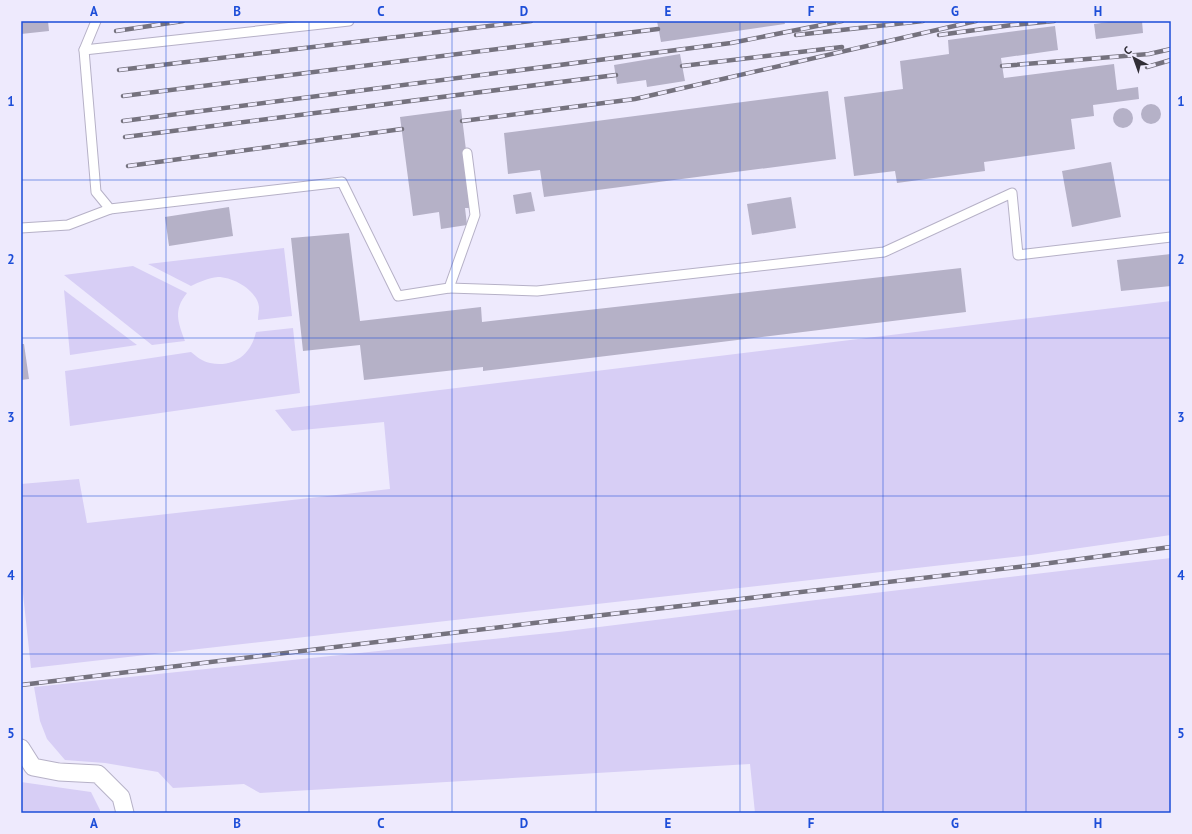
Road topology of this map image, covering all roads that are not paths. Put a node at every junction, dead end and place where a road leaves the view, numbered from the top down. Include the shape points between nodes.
1 (96, 21) edge
2 (349, 21) edge
3 (84, 50) junction
4 (467, 152) dead end
5 (110, 209) junction
6 (21, 228) edge
7 (1171, 237) edge
8 (449, 288) junction
9 (21, 748) edge
10 (125, 813) edge

1 - 3 lane
2 - 3 lane
3 - 5 lane via 96,192
4 - 8 lane via 475,216
5 - 6 lane via 68,224
5 - 8 lane via 342,182 398,296
7 - 8 lane via 1018,255 1012,193 884,252 537,291
9 - 10 street via 33,767 59,772 98,774 121,797

